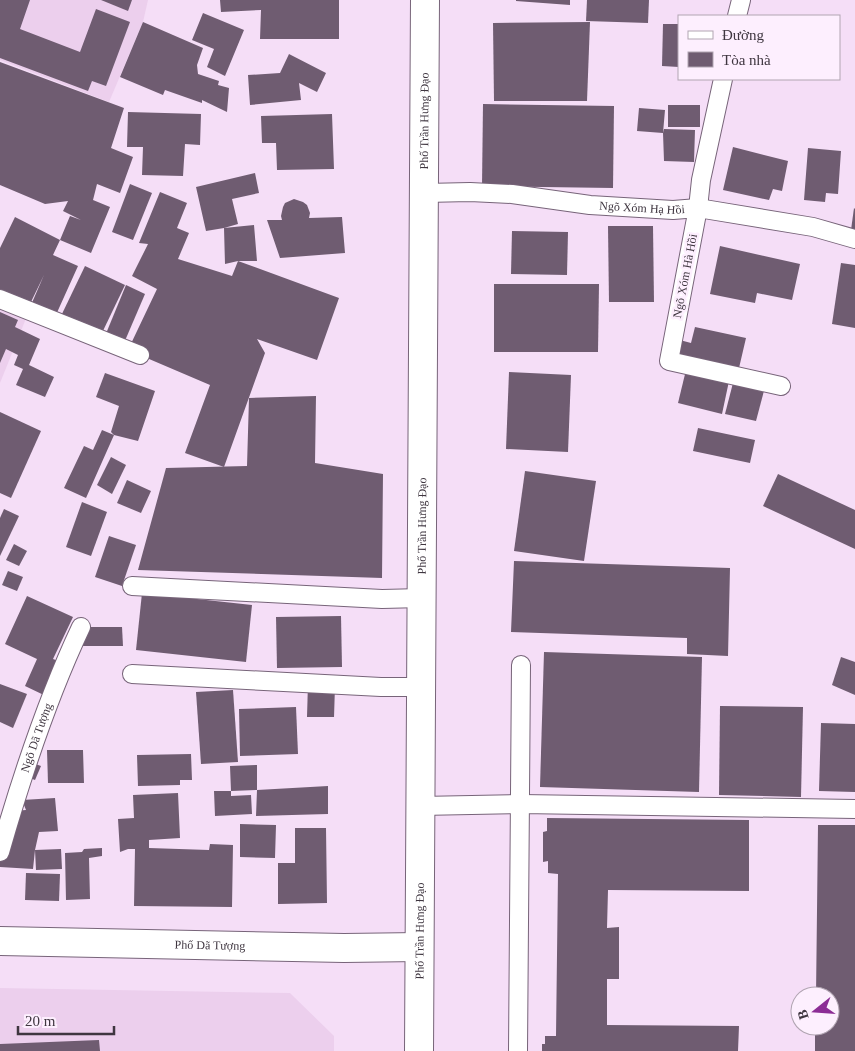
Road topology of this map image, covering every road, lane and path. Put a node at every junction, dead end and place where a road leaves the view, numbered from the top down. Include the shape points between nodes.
1 (426, 0) edge
2 (740, 0) edge
3 (737, 15) edge
4 (723, 80) edge
5 (425, 193) junction
6 (698, 208) junction
7 (855, 239) edge
8 (0, 299) edge
9 (140, 355) dead end
10 (781, 386) dead end
11 (132, 586) dead end
12 (422, 598) junction
13 (81, 627) dead end
14 (521, 665) dead end
15 (132, 674) dead end
16 (422, 687) junction
17 (521, 804) junction
18 (420, 806) junction
19 (855, 809) edge
20 (0, 852) edge
21 (0, 941) edge
22 (419, 947) junction
23 (419, 1051) edge
24 (518, 1051) edge

1 - 5 main road, Phố Trần Hưng Đạo
2 - 3 lane
4 - 6 lane, Ngõ Xóm Hà Hồi
5 - 6 lane, Ngõ Xóm Hạ Hồi via 512,194 590,205 673,210
5 - 12 main road, Phố Trần Hưng Đạo
6 - 7 lane, Ngõ Xóm Hạ Hồi via 813,227
6 - 10 lane, Ngõ Xóm Hà Hồi via 669,361
8 - 9 lane
11 - 12 lane via 382,599
12 - 16 main road, Phố Trần Hưng Đạo
13 - 20 lane, Ngõ Dã Tượng via 27,761
14 - 17 lane
15 - 16 lane
16 - 18 main road, Phố Trần Hưng Đạo
17 - 18 lane
17 - 19 lane
17 - 24 lane
18 - 22 main road, Phố Trần Hưng Đạo
21 - 22 main road, Phố Dã Tượng
22 - 23 main road, Phố Trần Hưng Đạo

